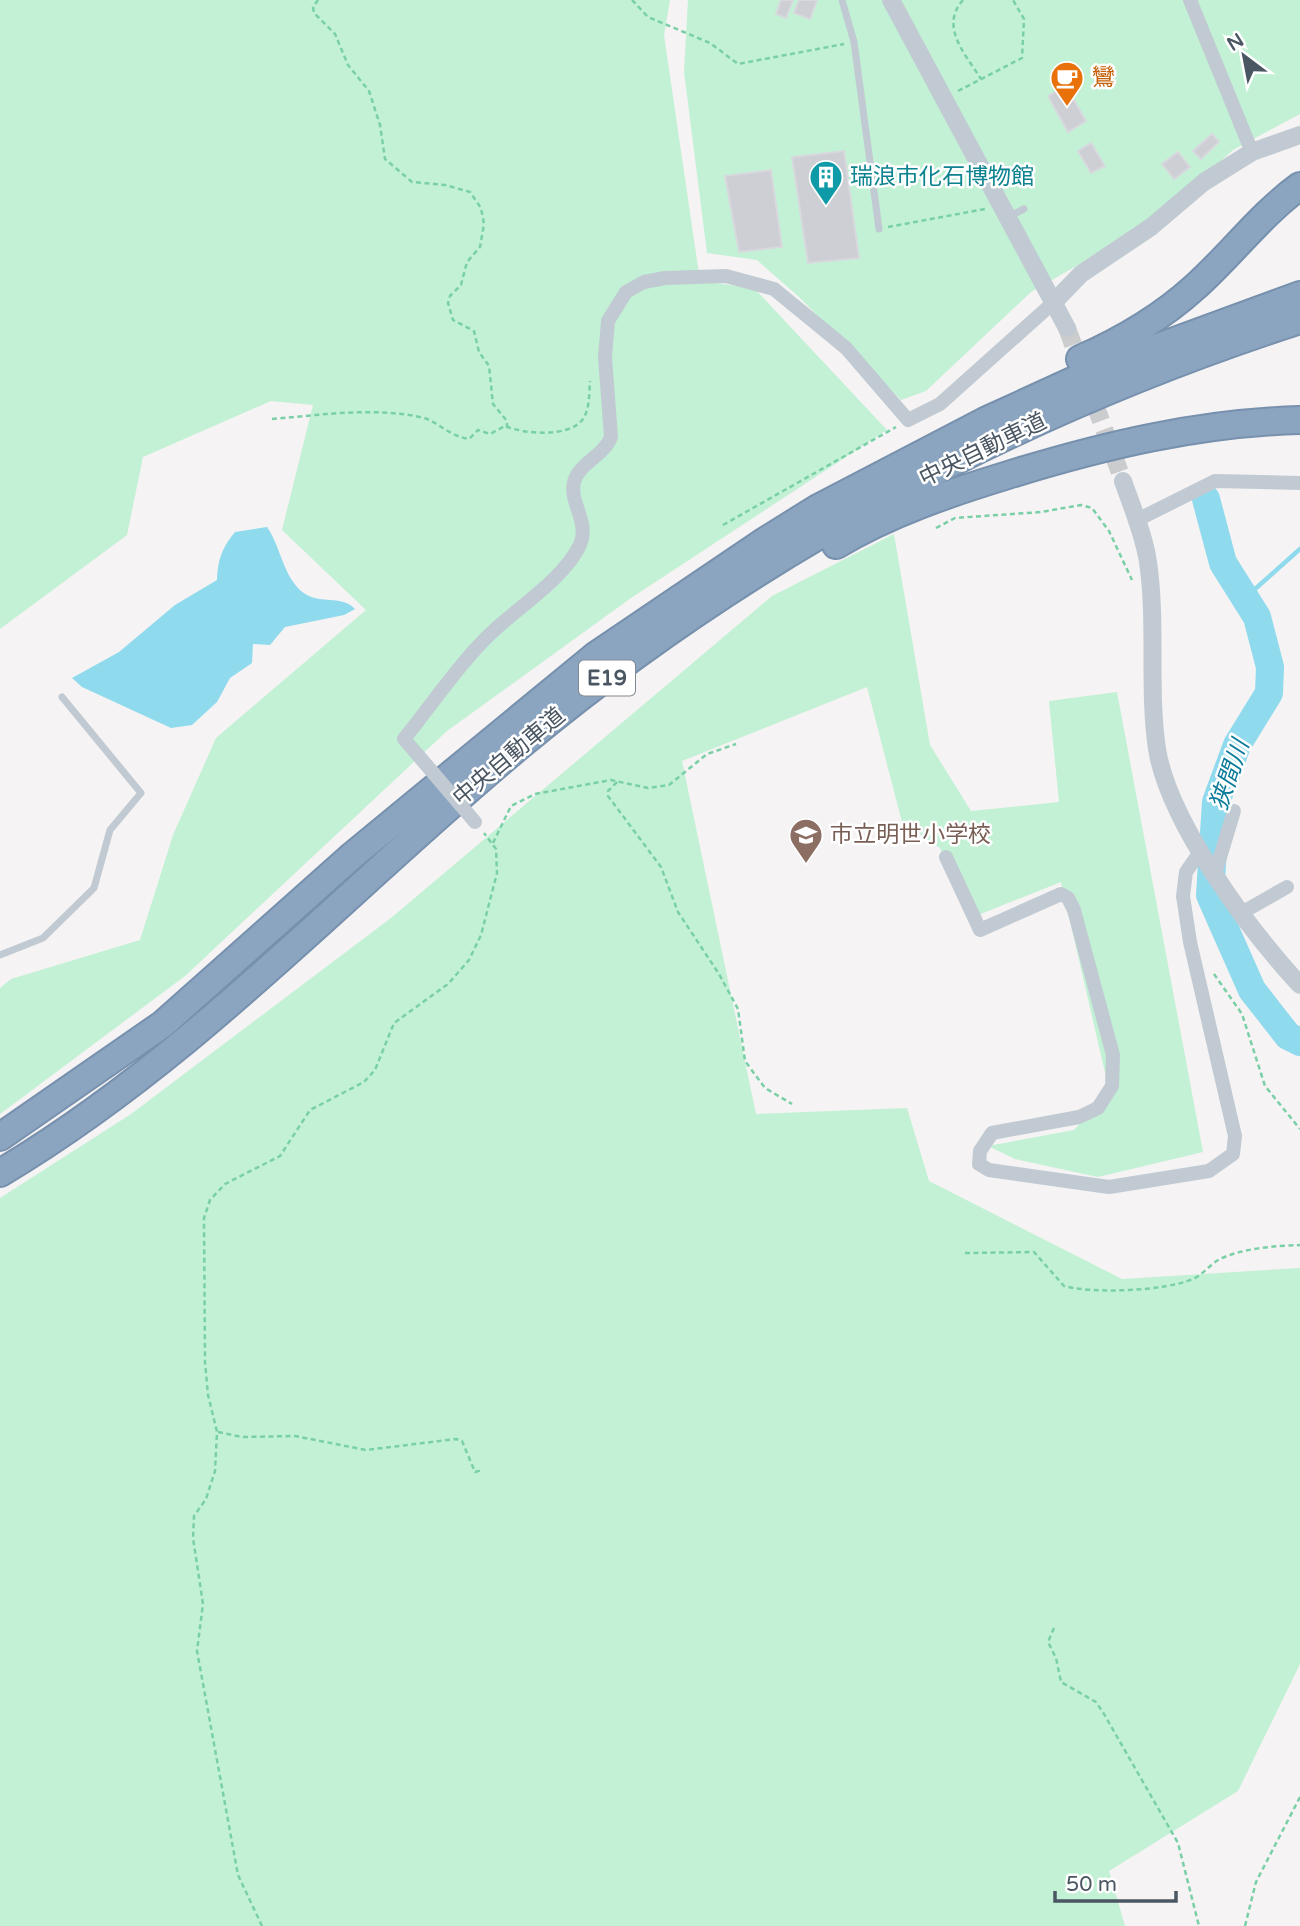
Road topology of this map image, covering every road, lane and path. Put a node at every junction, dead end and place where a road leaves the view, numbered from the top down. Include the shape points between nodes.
1 (318, 0) edge
2 (632, 0) edge
3 (842, 0) edge
4 (891, 0) edge
5 (963, 0) edge
6 (1013, 0) edge
7 (1190, 0) edge
8 (854, 42) junction
9 (981, 79) junction
10 (943, 99) junction
11 (1300, 135) edge
12 (1252, 152) junction
13 (1300, 186) edge
14 (988, 208) dead end
15 (1024, 209) dead end
16 (1008, 218) junction
17 (879, 229) joint
18 (1300, 295) edge
19 (1054, 302) junction
20 (1300, 320) edge
21 (1067, 328) tunnel mouth
22 (605, 358) junction
23 (272, 419) dead end
24 (908, 420) junction
25 (1300, 420) edge
26 (507, 427) junction
27 (1123, 481) tunnel mouth
28 (1300, 483) edge
29 (818, 508) junction
30 (1137, 520) junction
31 (723, 525) dead end
32 (936, 528) dead end
33 (1150, 608) junction
34 (589, 692) junction
35 (62, 697) dead end
36 (736, 744) dead end
37 (617, 782) junction
38 (1234, 810) dead end
39 (475, 822) joint
40 (493, 843) junction
41 (1200, 852) junction
42 (946, 857) dead end
43 (1216, 874) junction
44 (1287, 887) dead end
45 (1239, 908) junction
46 (0, 955) edge
47 (1210, 968) dead end
48 (1300, 985) edge
49 (792, 1104) dead end
50 (1299, 1126) edge
51 (0, 1138) edge
52 (0, 1173) edge
53 (1300, 1245) edge
54 (965, 1253) dead end
55 (217, 1432) junction
56 (482, 1470) dead end
57 (1054, 1628) dead end
58 (1300, 1797) edge
59 (262, 1926) edge
60 (1199, 1926) edge
61 (1245, 1926) edge

1 - 26 path via 314,13 335,34 348,65 369,91 385,159 412,182 470,192 481,208 480,247 467,262 461,285 448,303 453,320 474,331 479,352 489,366 493,404
2 - 8 path via 648,17 710,43 738,64
3 - 8 lane
4 - 10 street
5 - 9 path via 953,16 953,35
6 - 9 path via 1024,19 1022,58
7 - 12 street
8 - 17 lane
9 - 10 path
10 - 16 street
11 - 12 street
12 - 19 street via 1204,182 1152,228 1081,274
13 - 29 highway via 1275,204 1195,287 1160,314 1099,351 940,426
14 - 17 path
15 - 16 lane
16 - 19 street
18 - 29 highway, 中央自動車道 / E19 via 1101,368 985,421
19 - 21 street
19 - 24 street via 940,404
20 - 34 highway, 中央自動車道 / E19 via 1114,389 932,474 745,580
22 - 24 street via 608,321 616,305 626,292 644,282 726,276 759,282 846,348
22 - 26 path via 590,381 582,421 565,430 519,432
22 - 39 street, bridge via 611,437 575,479 573,488 583,523 581,542 560,572 468,657 404,739
23 - 26 path via 388,411 425,418 451,436 469,439 478,430 490,434
24 - 31 path
25 - 34 highway via 1186,429 1096,447 942,495 851,536 728,608 608,691
27 - 30 street
28 - 30 street via 1215,481
29 - 51 highway, 中央自動車道 / E19 via 595,656 353,855 163,1024
30 - 33 street via 1148,562
32 - 33 path via 955,518 1081,505 1092,508 1110,531 1139,598
33 - 41 street via 1157,751 1172,796
34 - 52 highway, 中央自動車道 / E19 via 524,742 133,1083
35 - 46 lane via 141,793 110,830 94,888 43,938
36 - 37 path via 707,754 669,785 648,788
37 - 40 path via 588,783 522,800 511,806
37 - 49 path via 608,796 661,867 678,912 738,1009 745,1061 765,1088
38 - 43 street
39 - 40 path
40 - 55 path via 497,873 481,935 469,960 448,984 394,1023 375,1070 365,1082 310,1110 279,1156 225,1184 210,1200 202,1234 205,1362
41 - 42 street via 1186,872 1183,896 1235,1136 1233,1154 1209,1171 1109,1187 989,1170 979,1164 980,1151 992,1133 1079,1117 1098,1108 1112,1086 1112,1055 1068,898 1061,894 1049,897 980,930
41 - 43 street
43 - 45 street
44 - 45 street
45 - 48 street
47 - 50 path via 1242,1014 1265,1086
53 - 54 path via 1227,1256 1183,1282 1117,1289 1064,1286 1034,1252
55 - 56 path via 242,1437 295,1436 366,1450 456,1439 462,1441 475,1472
55 - 59 path via 215,1471 206,1499 194,1516 203,1604 197,1651 238,1875
57 - 60 path via 1048,1642 1061,1682 1096,1702 1178,1843
58 - 61 path via 1256,1882

